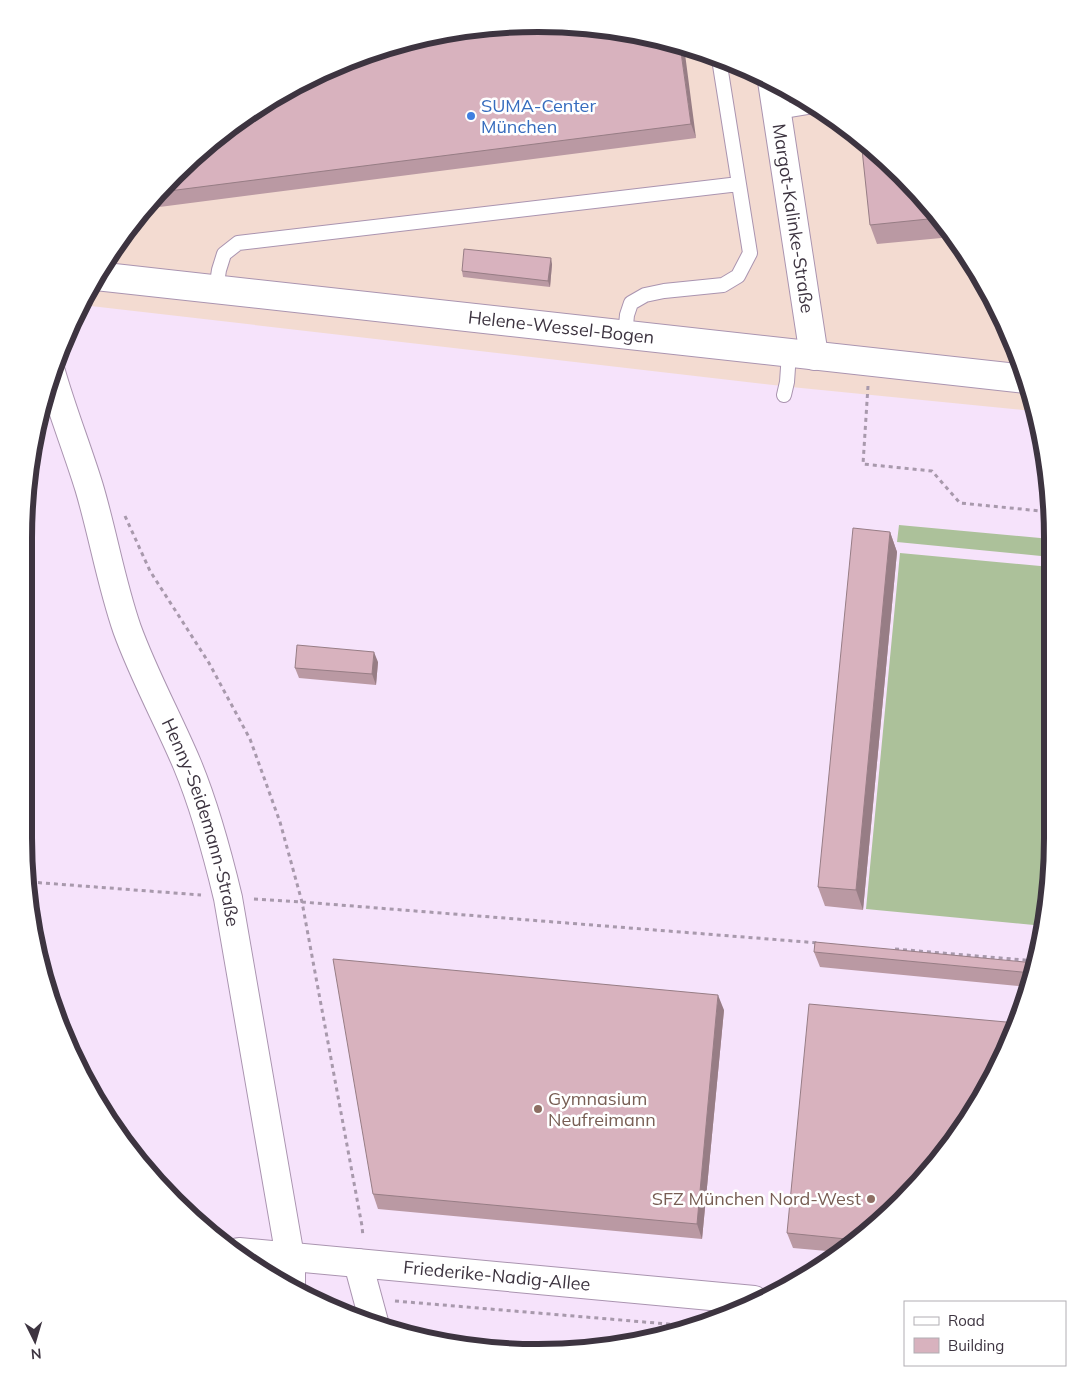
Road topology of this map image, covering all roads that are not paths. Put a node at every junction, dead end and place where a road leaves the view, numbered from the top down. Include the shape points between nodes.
1 (721, 67) edge
2 (774, 91) edge
3 (803, 108) edge
4 (777, 112) junction
5 (739, 184) junction
6 (105, 277) edge
7 (216, 290) junction
8 (625, 335) junction
9 (802, 354) junction
10 (1018, 378) edge
11 (56, 387) edge
12 (784, 395) dead end
13 (250, 1253) edge
14 (290, 1257) junction
15 (361, 1263) junction
16 (292, 1279) edge
17 (744, 1299) edge
18 (380, 1311) edge

1 - 5 lane
2 - 4 street, Margot-Kalinke-Straße
3 - 4 lane
4 - 9 street, Margot-Kalinke-Straße
5 - 7 lane via 238,243 224,254
5 - 8 lane via 750,253 738,276 723,285 645,295 631,303
6 - 7 street, Helene-Wessel-Bogen
7 - 8 street, Helene-Wessel-Bogen
8 - 9 street, Helene-Wessel-Bogen
9 - 10 street, Helene-Wessel-Bogen
9 - 12 lane
11 - 14 street, Henny-Seidemann-Straße via 100,525 125,621 211,829 228,898
13 - 14 street, Friederike-Nadig-Allee
14 - 15 street, Friederike-Nadig-Allee
14 - 16 street, Henny-Seidemann-Straße
15 - 17 street, Friederike-Nadig-Allee
15 - 18 street

